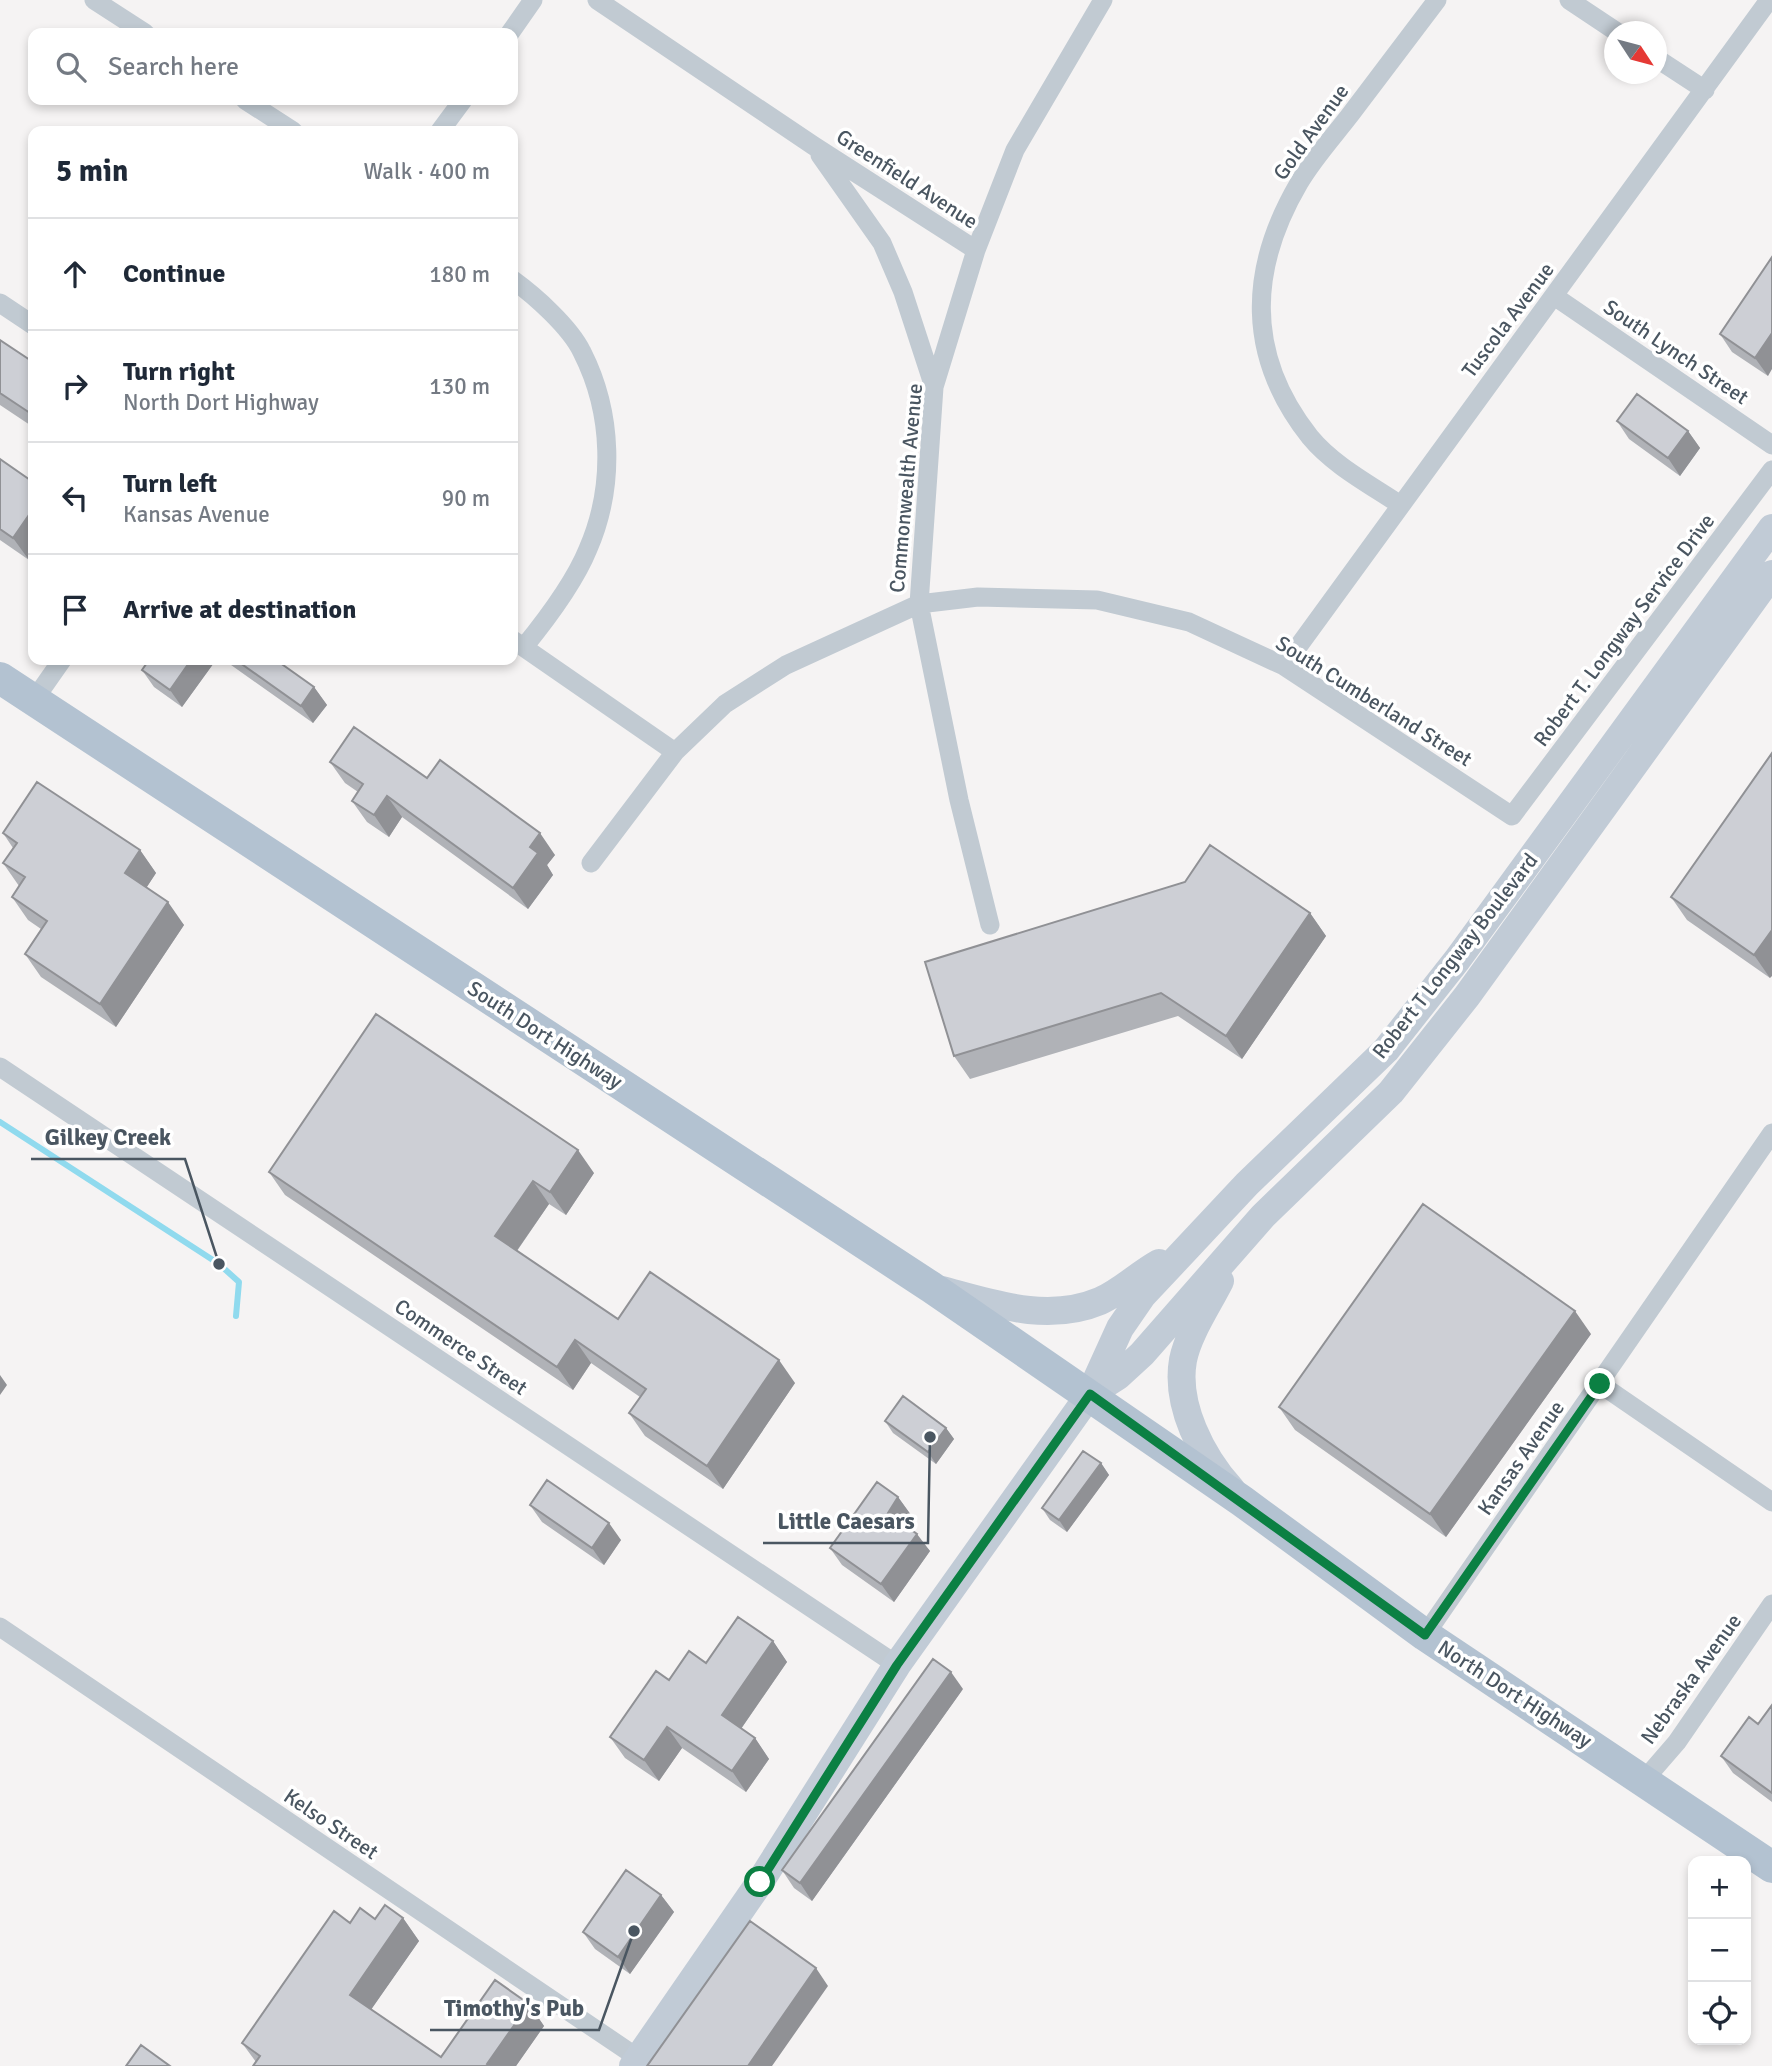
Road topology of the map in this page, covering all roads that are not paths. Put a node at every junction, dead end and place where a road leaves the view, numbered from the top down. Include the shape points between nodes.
1 (94, 0) edge
2 (533, 0) edge
3 (597, 0) edge
4 (1437, 0) edge
5 (1569, 0) edge
6 (1769, 0) edge
7 (1100, 1) edge
8 (1604, 23) edge
9 (137, 28) edge
10 (513, 28) edge
11 (1667, 65) edge
12 (1705, 90) junction
13 (253, 105) edge
14 (459, 105) edge
15 (285, 126) edge
16 (444, 126) edge
17 (814, 146) junction
18 (976, 250) junction
19 (518, 284) edge
20 (1554, 296) junction
21 (0, 303) edge
22 (28, 322) edge
23 (934, 387) junction
24 (1772, 445) edge
25 (1772, 470) edge
26 (1399, 505) junction
27 (1772, 528) edge
28 (1772, 574) edge
29 (919, 604) junction
30 (518, 644) edge
31 (58, 665) edge
32 (1284, 666) junction
33 (0, 678) edge
34 (34, 700) junction
35 (675, 752) junction
36 (1512, 816) joint
37 (592, 863) dead end
38 (990, 925) dead end
39 (1502, 944) junction
40 (1466, 947) junction
41 (0, 1067) edge
42 (1772, 1133) edge
43 (1263, 1216) junction
44 (1183, 1250) junction
45 (931, 1287) junction
46 (1600, 1384) junction
47 (1090, 1394) junction
48 (1242, 1501) junction
49 (1772, 1502) edge
50 (1772, 1604) edge
51 (0, 1628) edge
52 (1425, 1635) junction
53 (897, 1665) junction
54 (1645, 1779) junction
55 (1772, 1867) edge
56 (636, 2062) edge

1 - 9 street
2 - 10 street
3 - 17 street, Greenfield Avenue
4 - 26 street, Gold Avenue via 1300,182 1270,246 1259,299 1262,333 1274,376 1311,437 1338,463
5 - 8 street
6 - 12 street, Tuscola Avenue
7 - 18 street, Commonwealth Avenue via 1015,150
11 - 12 street
12 - 20 street, Tuscola Avenue
13 - 15 street
14 - 16 street
17 - 18 street, Greenfield Avenue
17 - 23 street, Greenfield Avenue via 882,243
18 - 23 street, Commonwealth Avenue
19 - 30 street via 534,295 582,351 604,415 608,484 588,550
20 - 24 street, South Lynch Street
20 - 26 street, Tuscola Avenue
21 - 22 street
23 - 29 street, Commonwealth Avenue
25 - 36 street, Robert T. Longway Service Drive
26 - 32 street, Tuscola Avenue
27 - 40 street, Robert T Longway Boulevard
28 - 39 street, Robert T Longway Boulevard
29 - 32 street, South Cumberland Street via 978,597 1097,600 1189,622
29 - 35 street, South Cumberland Street via 786,665 725,704
29 - 38 street, Commonwealth Avenue
30 - 35 street
31 - 34 street
32 - 36 street, South Cumberland Street
33 - 34 main road, South Dort Highway
34 - 45 main road, South Dort Highway
35 - 37 street, South Cumberland Street
39 - 40 street via 1485,951
39 - 43 street, Robert T Longway Boulevard via 1391,1092
40 - 44 street, Robert T Longway Boulevard via 1385,1050
41 - 53 street, Commerce Street
42 - 46 street, Kansas Avenue
43 - 47 street, Robert T Longway Boulevard via 1142,1354
43 - 48 street via 1222,1277 1183,1359 1185,1405 1192,1424 1214,1470
44 - 45 street via 1102,1300 1073,1310 1045,1312 999,1306
44 - 47 street, Robert T Longway Boulevard via 1120,1328
45 - 47 main road, South Dort Highway
46 - 49 street
46 - 52 street, Kansas Avenue
47 - 48 main road, North Dort Highway
47 - 53 street, Robert T Longway Boulevard
48 - 52 main road, North Dort Highway
50 - 54 street, Nebraska Avenue via 1677,1742
51 - 56 street, Kelso Street
52 - 54 main road, North Dort Highway
53 - 56 street, Robert T Longway Boulevard via 760,1882
54 - 55 main road, North Dort Highway

